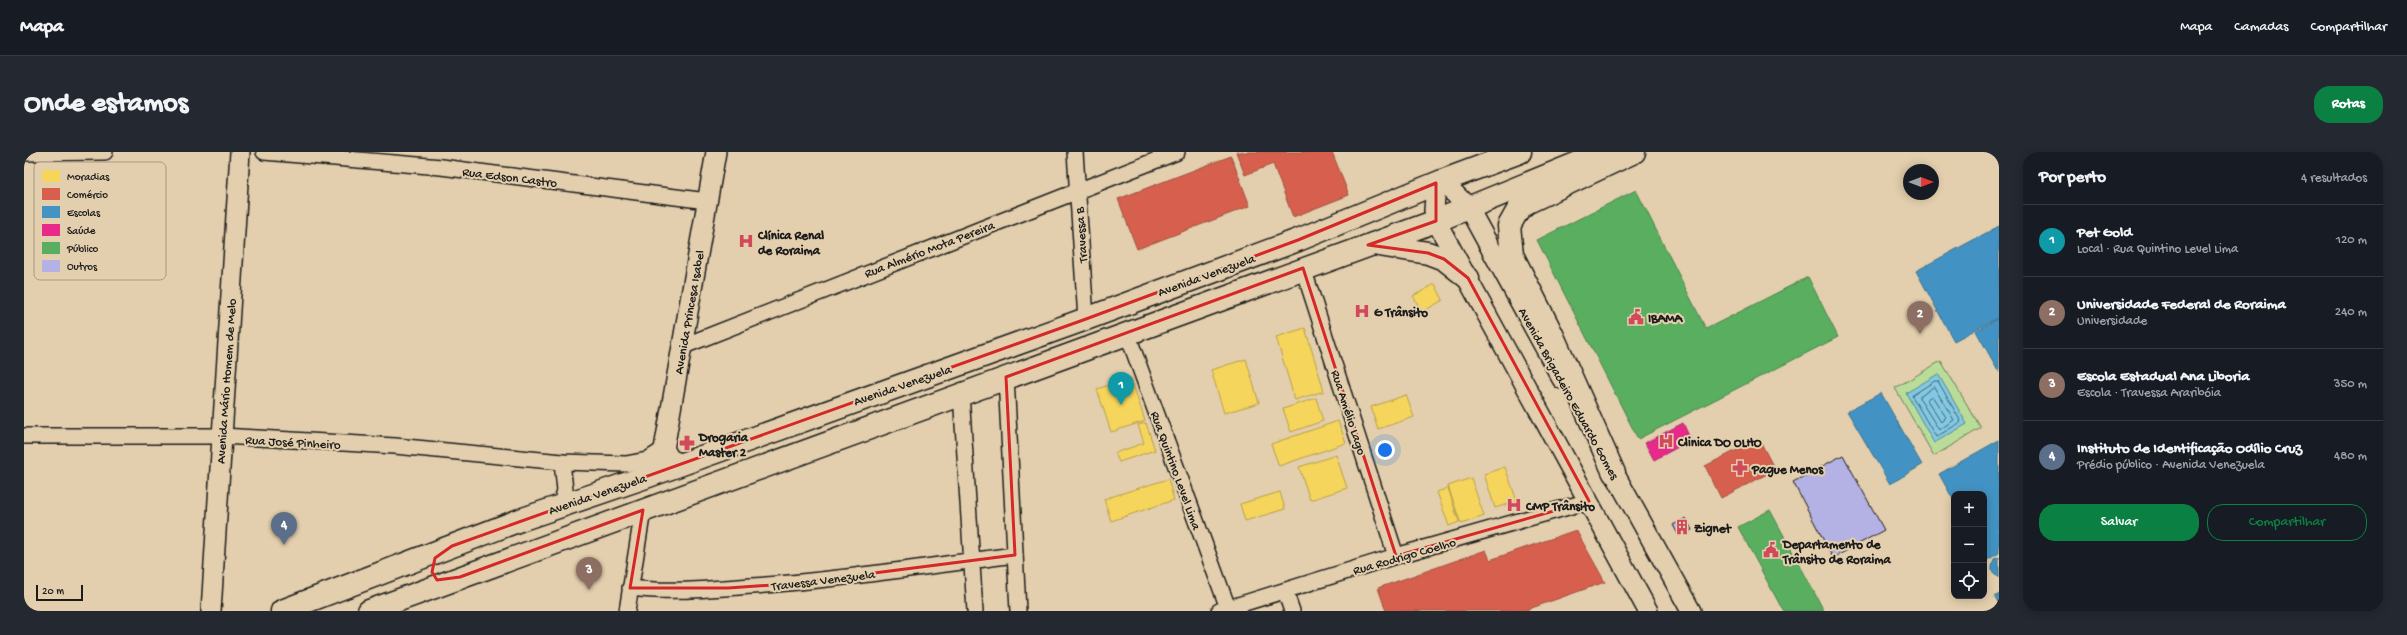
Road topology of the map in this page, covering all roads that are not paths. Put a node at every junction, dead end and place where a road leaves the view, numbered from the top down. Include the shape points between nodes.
1 (106, 152) edge
2 (240, 152) edge
3 (264, 152) edge
4 (716, 152) edge
5 (1075, 152) edge
6 (1177, 152) edge
7 (1520, 152) edge
8 (1605, 152) edge
9 (1634, 152) edge
10 (24, 153) edge
11 (1439, 182) junction
12 (1076, 190) junction
13 (707, 201) junction
14 (1468, 207) junction
15 (1436, 221) junction
16 (1372, 243) junction
17 (1303, 268) junction
18 (1468, 278) junction
19 (1086, 318) junction
20 (1127, 333) junction
21 (681, 347) junction
22 (1006, 377) junction
23 (961, 393) junction
24 (778, 427) junction
25 (24, 436) edge
26 (222, 436) junction
27 (664, 449) junction
28 (779, 460) junction
29 (562, 462) junction
30 (680, 464) junction
31 (1614, 473) junction
32 (1589, 501) junction
33 (561, 505) junction
34 (643, 510) junction
35 (452, 546) junction
36 (1015, 555) junction
37 (1396, 556) junction
38 (972, 561) junction
39 (460, 577) junction
40 (630, 588) junction
41 (1285, 591) junction
42 (1223, 610) edge
43 (211, 611) edge
44 (282, 611) edge
45 (369, 611) edge
46 (627, 611) edge
47 (975, 611) edge
48 (1018, 611) edge
49 (1292, 611) edge
50 (1648, 611) edge
51 (1691, 611) edge

1 - 10 street
2 - 26 main road, Avenida Mário Homem de Melo
3 - 13 street, Rua Edson Castro via 440,167
4 - 13 main road, Avenida Princesa Isabel
5 - 12 street, Travessa B
6 - 12 street, Rua Almério Mota Pereira
7 - 11 highway, Avenida Venezuela
8 - 14 highway
9 - 31 highway via 1526,204 1518,210 1509,226 1512,255 1552,334
11 - 14 main road, Avenida Brigadeiro Eduardo Gomes
11 - 15 main road
11 - 19 highway, Avenida Venezuela via 1298,240
12 - 19 street, Travessa B
12 - 21 street, Rua Almério Mota Pereira
13 - 21 main road, Avenida Princesa Isabel
14 - 15 highway
14 - 31 main road, Avenida Brigadeiro Eduardo Gomes
15 - 16 highway
15 - 18 main road
16 - 17 highway
16 - 18 highway via 1444,258
17 - 20 highway
17 - 37 street, Rua Amélio Lago
18 - 32 main road
19 - 24 highway, Avenida Venezuela
20 - 22 highway
20 - 42 street, Rua Quintino Level Lima
21 - 27 main road, Avenida Princesa Isabel
22 - 23 highway
22 - 36 street
23 - 28 highway
23 - 38 street
24 - 28 highway via 791,432 795,439 793,449
24 - 30 highway, Avenida Venezuela
25 - 26 street, Rua José Pinheiro
26 - 29 street, Rua José Pinheiro via 395,446
26 - 43 main road, Avenida Mário Homem de Melo
27 - 29 street, Rua José Pinheiro via 647,460 626,464
27 - 30 main road via 670,459
28 - 34 highway
29 - 33 street via 564,490
30 - 33 highway, Avenida Venezuela
31 - 51 main road, Avenida Brigadeiro Eduardo Gomes
32 - 37 street, Rua Rodrigo Coelho
32 - 50 main road
33 - 35 highway, Avenida Venezuela
34 - 39 highway
34 - 40 street
35 - 39 highway via 435,558 432,572 437,580
35 - 44 highway, Avenida Venezuela
36 - 38 street, Travessa Venezuela
36 - 48 street
37 - 41 street, Rua Rodrigo Coelho
38 - 40 street, Travessa Venezuela via 788,584 728,588
38 - 47 street
39 - 45 highway
40 - 46 street
41 - 42 street, Rua Rodrigo Coelho
41 - 49 street

